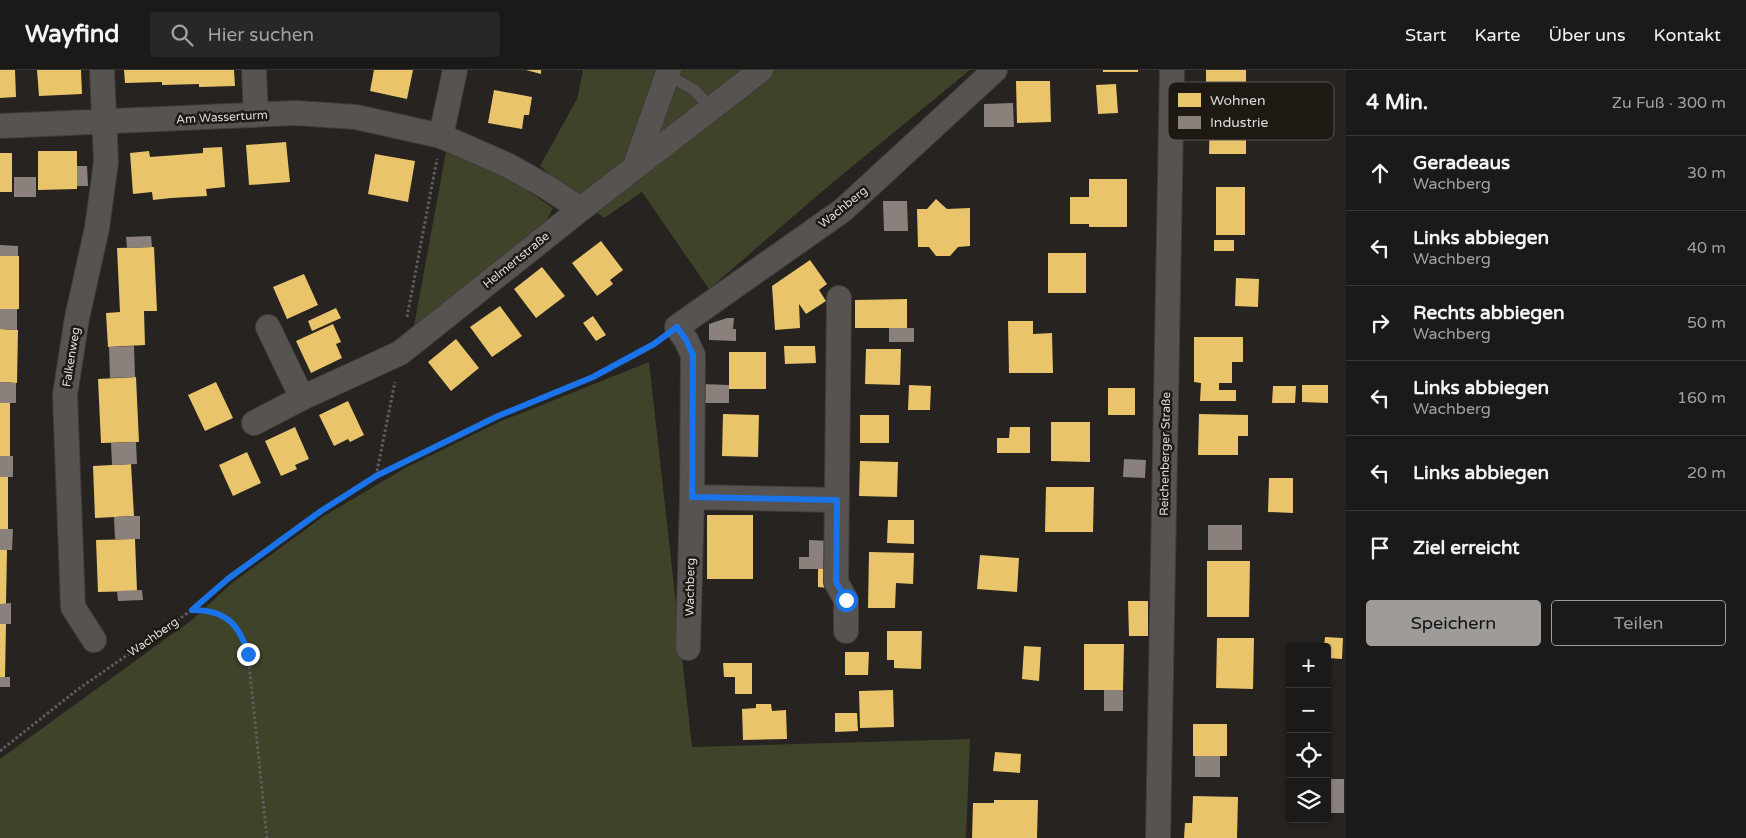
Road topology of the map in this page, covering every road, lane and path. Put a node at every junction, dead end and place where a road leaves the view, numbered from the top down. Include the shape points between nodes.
1 (102, 70) edge
2 (254, 70) edge
3 (455, 70) edge
4 (762, 70) edge
5 (995, 70) edge
6 (668, 72) edge
7 (712, 109) junction
8 (256, 115) junction
9 (105, 122) junction
10 (0, 126) edge
11 (441, 136) junction
12 (1171, 140) edge
13 (635, 166) junction
14 (580, 208) junction
15 (839, 298) dead end
16 (268, 327) dead end
17 (677, 327) junction
18 (400, 353) junction
19 (302, 398) junction
20 (254, 424) dead end
21 (376, 476) junction
22 (692, 497) junction
23 (837, 500) junction
24 (192, 610) junction
25 (846, 631) dead end
26 (94, 640) dead end
27 (688, 648) dead end
28 (0, 751) edge
29 (267, 838) edge
30 (1158, 838) edge

1 - 9 street, Falkenweg
2 - 8 street
3 - 11 street
4 - 7 street, Helmertstraße
5 - 17 street, Wachberg via 843,210
6 - 7 lane via 693,89
6 - 13 street
7 - 13 street, Helmertstraße
8 - 9 street, Am Wasserturm
8 - 11 street, Am Wasserturm via 356,117
9 - 10 street, Am Wasserturm
9 - 26 street, Falkenweg via 106,162 97,228 77,318 65,395 73,607
11 - 14 street, Am Wasserturm via 507,165
11 - 18 path
12 - 30 street, Reichenberger Straße
13 - 14 street, Helmertstraße
14 - 18 street, Helmertstraße
15 - 23 street
16 - 19 street
17 - 21 path, Wachberg via 654,344 593,377 498,416
17 - 22 street, Wachberg via 693,355
18 - 19 street, Helmertstraße
18 - 21 path
19 - 20 street, Helmertstraße
21 - 24 path, Wachberg via 321,511 229,578
22 - 23 street
22 - 27 street, Wachberg
23 - 25 street via 836,582 846,600
24 - 28 path, Wachberg via 77,690
24 - 29 path via 214,611 232,623 246,645

